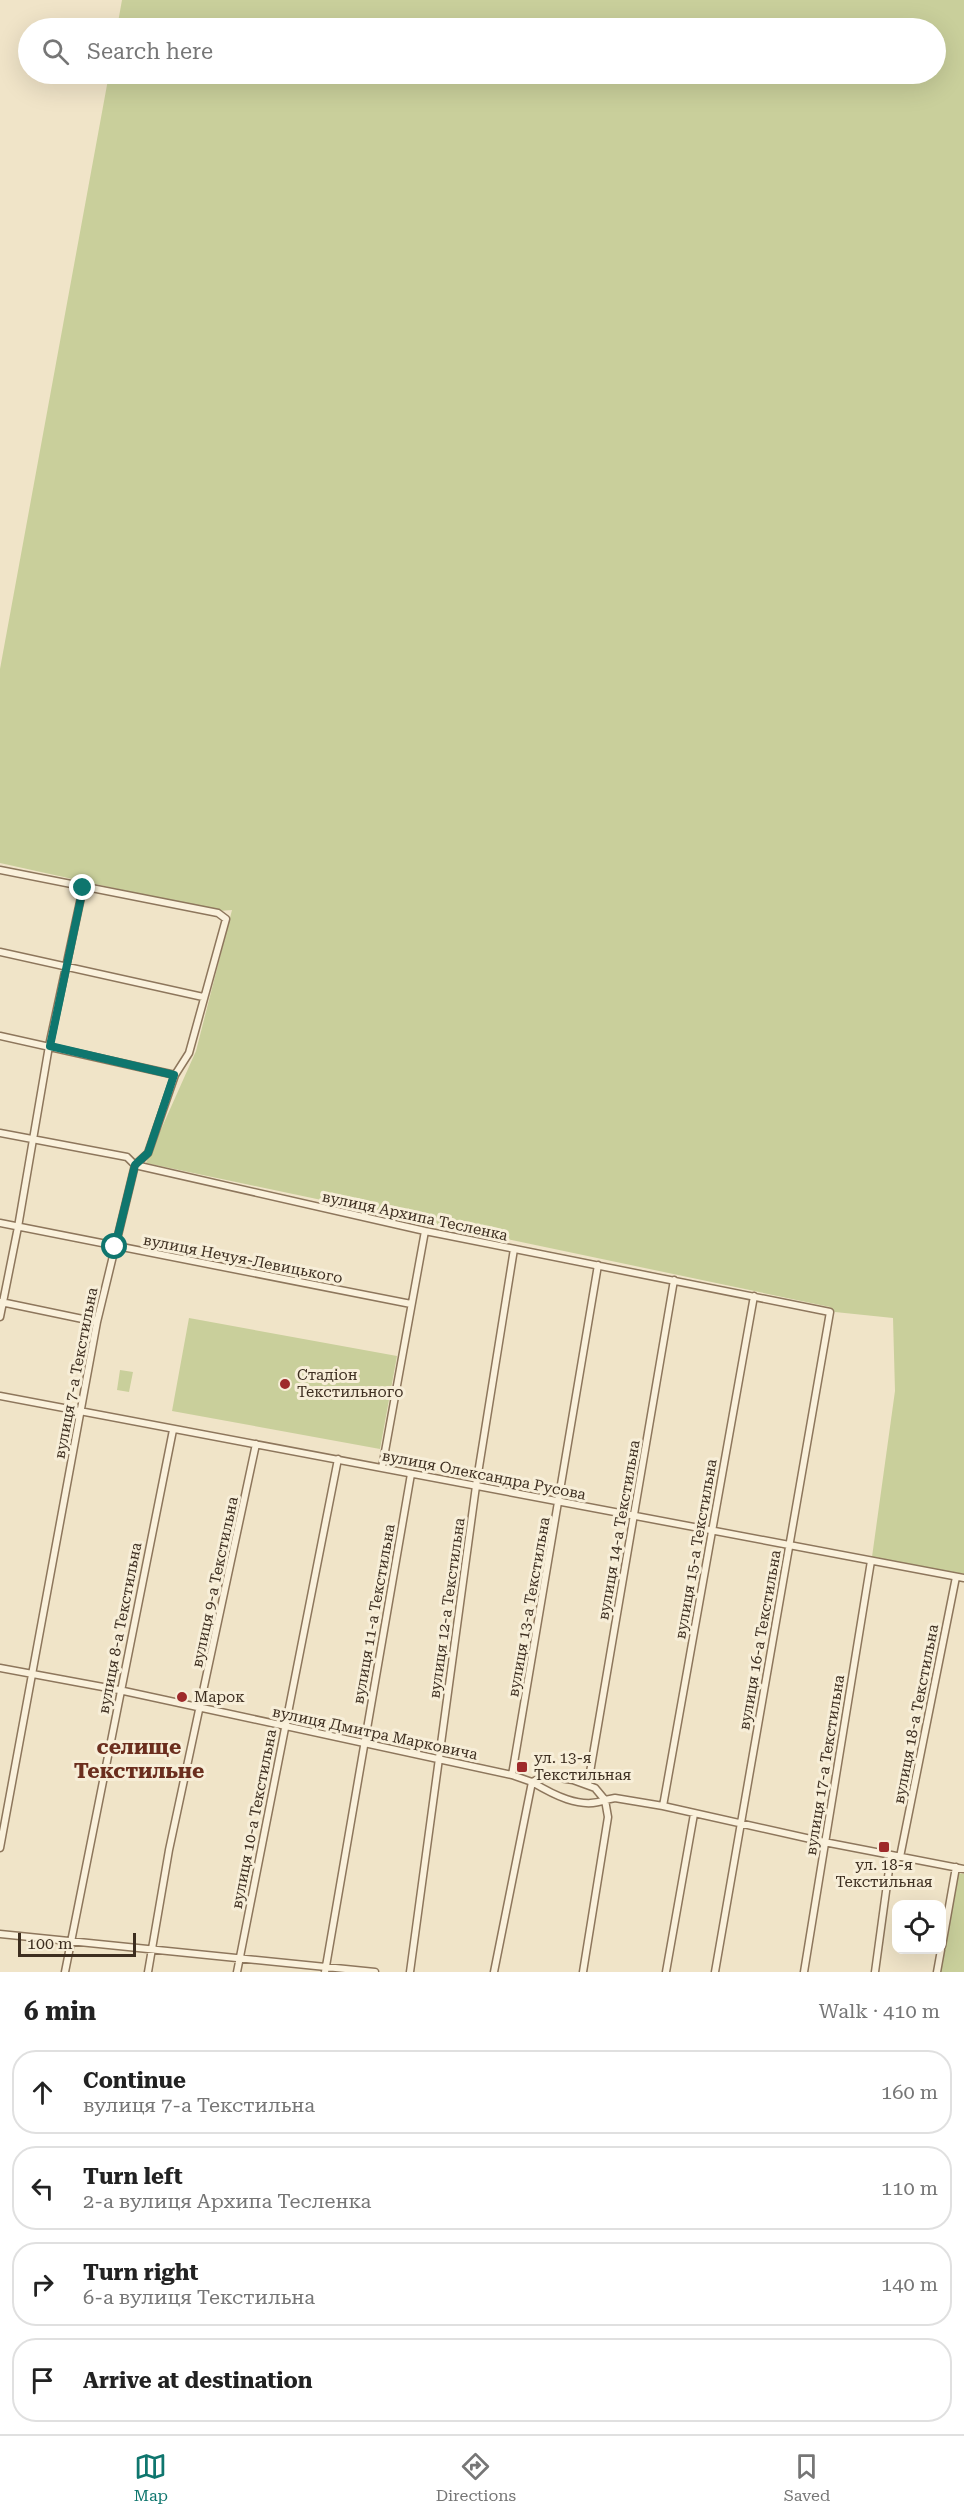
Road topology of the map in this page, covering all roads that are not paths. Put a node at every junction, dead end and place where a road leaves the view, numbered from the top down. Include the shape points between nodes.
1 (0, 870) edge
2 (83, 888) junction
3 (0, 952) edge
4 (67, 965) junction
5 (203, 997) junction
6 (0, 1036) edge
7 (50, 1046) junction
8 (174, 1075) junction
9 (0, 1133) edge
10 (33, 1140) junction
11 (135, 1165) junction
12 (0, 1223) edge
13 (18, 1227) junction
14 (425, 1231) junction
15 (115, 1247) junction
16 (514, 1249) junction
17 (598, 1265) junction
18 (674, 1280) junction
19 (754, 1296) junction
20 (2, 1302) edge
21 (411, 1304) junction
22 (830, 1312) joint
23 (0, 1317) edge
24 (97, 1322) junction
25 (0, 1396) edge
26 (80, 1411) junction
27 (173, 1430) junction
28 (256, 1444) junction
29 (338, 1459) junction
30 (382, 1468) junction
31 (411, 1474) junction
32 (476, 1486) junction
33 (559, 1501) junction
34 (634, 1515) junction
35 (711, 1531) junction
36 (789, 1545) junction
37 (871, 1562) junction
38 (956, 1577) junction
39 (964, 1578) edge
40 (0, 1668) edge
41 (32, 1674) junction
42 (119, 1690) junction
43 (200, 1709) junction
44 (285, 1726) junction
45 (364, 1742) junction
46 (438, 1759) junction
47 (512, 1775) junction
48 (532, 1782) junction
49 (588, 1784) junction
50 (605, 1800) junction
51 (663, 1806) junction
52 (694, 1814) junction
53 (740, 1823) junction
54 (824, 1842) junction
55 (0, 1848) edge
56 (891, 1855) junction
57 (900, 1857) junction
58 (956, 1867) junction
59 (964, 1869) edge
60 (946, 1921) edge
61 (0, 1934) edge
62 (70, 1942) junction
63 (151, 1951) junction
64 (940, 1954) edge
65 (238, 1958) junction
66 (326, 1970) edge
67 (65, 1972) edge
68 (148, 1972) edge
69 (237, 1972) edge
70 (375, 1972) edge
71 (410, 1972) edge
72 (494, 1972) edge
73 (583, 1972) edge
74 (666, 1972) edge
75 (715, 1972) edge
76 (804, 1972) edge
77 (875, 1972) edge
78 (936, 1972) edge

1 - 2 street
2 - 4 street
2 - 5 street, вулиця 7-а Текстильна via 218,913 226,919
3 - 4 street
4 - 5 street
4 - 7 street
5 - 8 street, вулиця 7-а Текстильна via 189,1053
6 - 7 street
7 - 8 street
7 - 10 street
8 - 11 street, вулиця 7-а Текстильна via 148,1153
9 - 10 street, вулиця Архипа Тесленка
10 - 11 street, вулиця Архипа Тесленка via 128,1157
10 - 13 street
11 - 14 street, вулиця Архипа Тесленка
11 - 15 street, вулиця 7-а Текстильна
12 - 13 street, вулиця Нечуя-Левицького
13 - 15 street, вулиця Нечуя-Левицького
13 - 20 street
14 - 16 street, вулиця Архипа Тесленка
14 - 21 street
15 - 21 street, вулиця Нечуя-Левицького
15 - 24 street, вулиця 7-а Текстильна
16 - 17 street, вулиця Архипа Тесленка
16 - 32 street, вулиця 12-а Текстильна
17 - 18 street, вулиця Архипа Тесленка
17 - 33 street, вулиця 13-а Текстильна
18 - 19 street, вулиця Архипа Тесленка
18 - 34 street, вулиця 14-а Текстильна
19 - 22 street, вулиця Архипа Тесленка
19 - 35 street, вулиця 15-а Текстильна
20 - 23 street
20 - 24 street
21 - 30 street
22 - 36 street, вулиця 16-а Текстильна
24 - 26 street, вулиця 7-а Текстильна
25 - 26 street, вулиця Олександра Русова
26 - 27 street, вулиця Олександра Русова
26 - 41 street, вулиця 7-а Текстильна
27 - 28 street, вулиця Олександра Русова
27 - 42 street, вулиця 8-а Текстильна
28 - 29 street, вулиця Олександра Русова
28 - 43 street, вулиця 9-а Текстильна
29 - 30 street, вулиця Олександра Русова
29 - 44 street, вулиця 10-а Текстильна
30 - 31 street, вулиця Олександра Русова
31 - 32 street, вулиця Олександра Русова
31 - 45 street, вулиця 11-а Текстильна
32 - 33 street, вулиця Олександра Русова
32 - 46 street, вулиця 12-а Текстильна
33 - 34 street, вулиця Олександра Русова
33 - 47 street, вулиця 13-а Текстильна
34 - 35 street, вулиця Олександра Русова
34 - 49 street, вулиця 14-а Текстильна
35 - 36 street, вулиця Олександра Русова
35 - 51 street, вулиця 15-а Текстильна
36 - 37 street, вулиця Олександра Русова
36 - 53 street, вулиця 16-а Текстильна
37 - 38 street, вулиця Олександра Русова
37 - 54 street, вулиця 17-а Текстильна
38 - 39 street, вулиця Олександра Русова
38 - 57 street, вулиця 18-а Текстильна
40 - 41 street, вулиця Дмитра Марковича
41 - 42 street, вулиця Дмитра Марковича
41 - 55 street, вулиця 7-а Текстильна
42 - 43 street, вулиця Дмитра Марковича
42 - 62 street, вулиця 8-а Текстильна
43 - 44 street, вулиця Дмитра Марковича
43 - 63 street, вулиця 9-а Текстильна
44 - 45 street, вулиця Дмитра Марковича
44 - 65 street, вулиця 10-а Текстильна
45 - 46 street, вулиця Дмитра Марковича
45 - 66 street, вулиця 11-а Текстильна
46 - 47 street, вулиця Дмитра Марковича
46 - 71 street, вулиця 12-а Текстильна
47 - 48 street, вулиця Дмитра Марковича
48 - 49 street, вулиця Дмитра Марковича via 546,1776
48 - 50 street, вулиця Дмитра Марковича via 555,1796 589,1804
48 - 72 street
49 - 50 street
50 - 51 street, вулиця Дмитра Марковича via 615,1798
50 - 73 street via 608,1817
51 - 52 street, вулиця Дмитра Марковича
52 - 53 street, вулиця Дмитра Марковича
52 - 74 street
53 - 54 street, вулиця Дмитра Марковича
53 - 75 street, вулиця 16-а Текстильна
54 - 56 street, вулиця Дмитра Марковича
54 - 76 street, вулиця 17-а Текстильна
56 - 57 street, вулиця Дмитра Марковича
56 - 77 street
57 - 58 street, вулиця Дмитра Марковича
58 - 59 street, вулиця Дмитра Марковича
58 - 60 street
61 - 62 street
62 - 63 street
62 - 67 street, вулиця 8-а Текстильна
63 - 65 street
63 - 68 street, вулиця 9-а Текстильна
64 - 78 street
65 - 66 street
65 - 69 street, вулиця 10-а Текстильна
66 - 70 street

